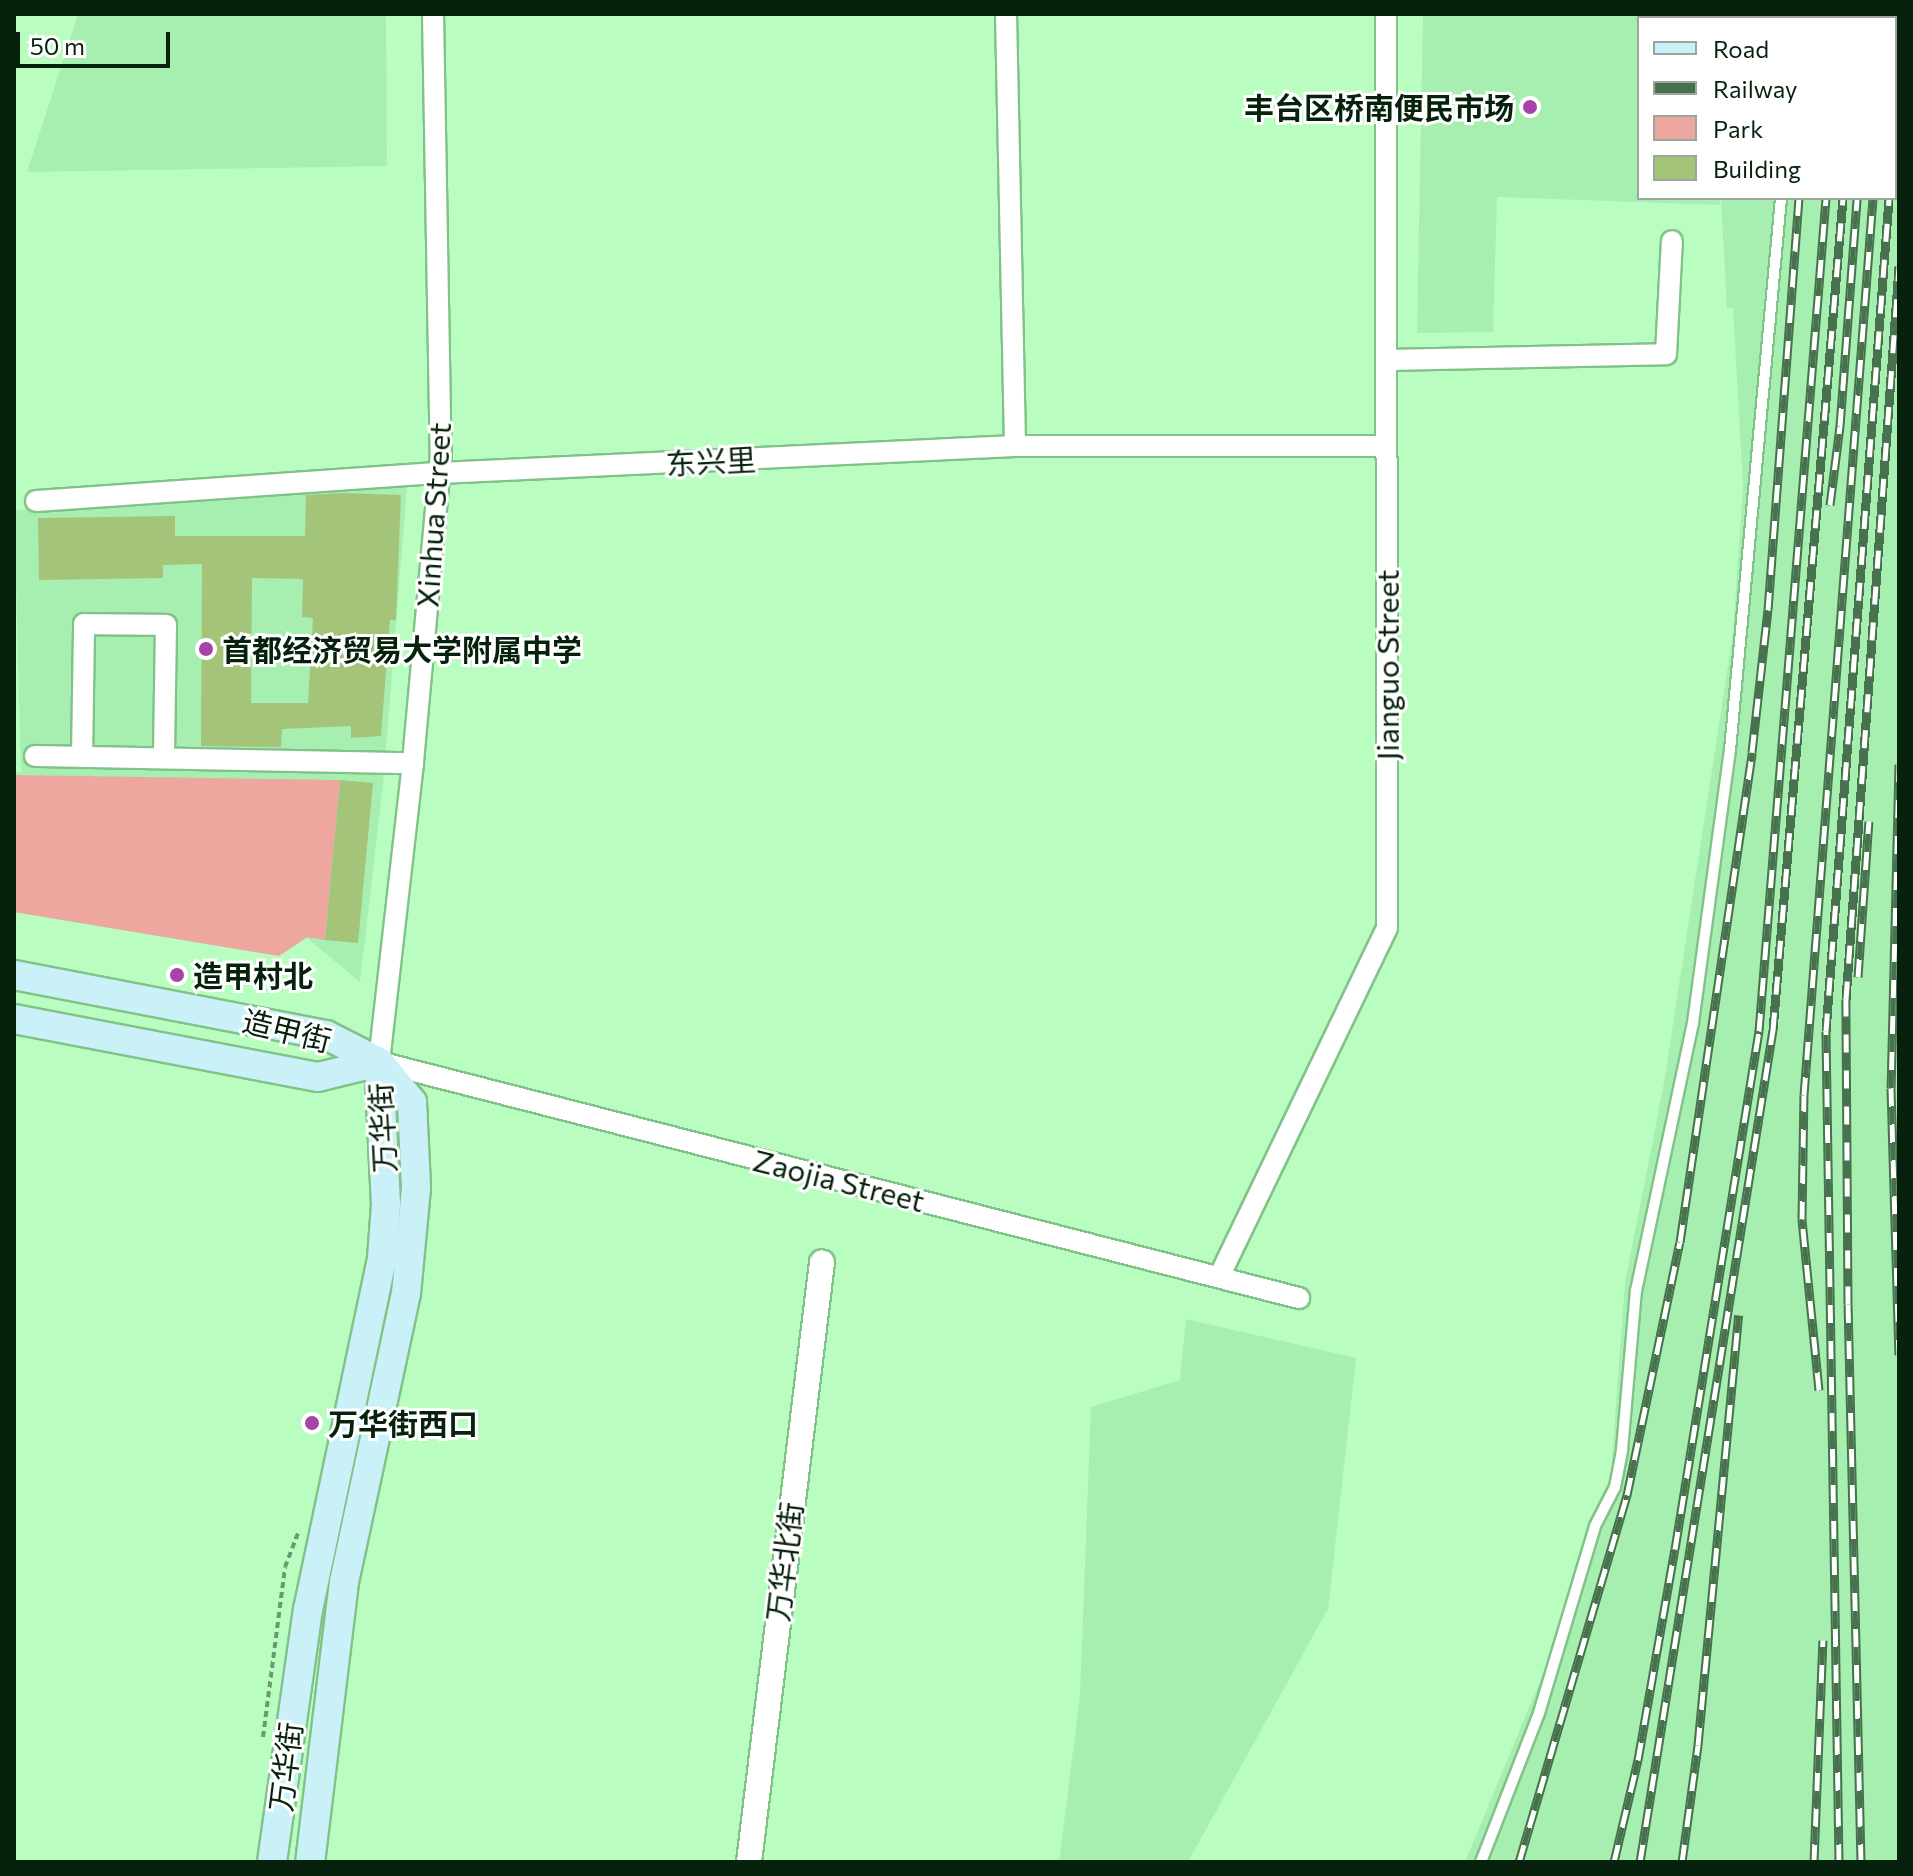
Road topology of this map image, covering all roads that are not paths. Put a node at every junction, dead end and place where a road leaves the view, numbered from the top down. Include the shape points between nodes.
1 (433, 14) edge
2 (1006, 14) edge
3 (1386, 14) edge
4 (1781, 200) edge
5 (1672, 241) dead end
6 (1386, 360) junction
7 (1015, 446) junction
8 (1386, 446) junction
9 (440, 473) junction
10 (36, 501) dead end
11 (35, 756) dead end
12 (82, 757) junction
13 (164, 758) junction
14 (413, 763) junction
15 (14, 975) edge
16 (14, 1019) edge
17 (379, 1062) junction
18 (822, 1262) dead end
19 (1219, 1277) junction
20 (1299, 1298) dead end
21 (272, 1862) edge
22 (310, 1862) edge
23 (749, 1862) edge
24 (1481, 1862) edge

1 - 9 street, Xinhua Street
2 - 7 street
3 - 6 street, Jianguo Street
4 - 24 lane via 1730,750 1693,1023 1636,1291 1622,1450 1615,1487 1595,1526 1539,1713
5 - 6 street via 1666,354
6 - 8 street, Jianguo Street
7 - 8 street, 东兴里
7 - 9 street, 东兴里
8 - 19 street, Jianguo Street via 1387,928
9 - 10 street, 东兴里
9 - 14 street, Xinhua Street
11 - 12 street
12 - 13 street
12 - 13 street via 84,624 166,625
13 - 14 street
14 - 17 street, Xinhua Street
15 - 17 main road, 造甲街 via 326,1035
16 - 17 main road, 造甲街 via 318,1077
17 - 19 street, Zaojia Street
17 - 21 main road, 万华街 via 386,1205 382,1258 308,1610
17 - 22 main road, 万华街 via 412,1102 412,1240 406,1293 344,1582
18 - 23 street, 万华北街
19 - 20 street, Zaojia Street

